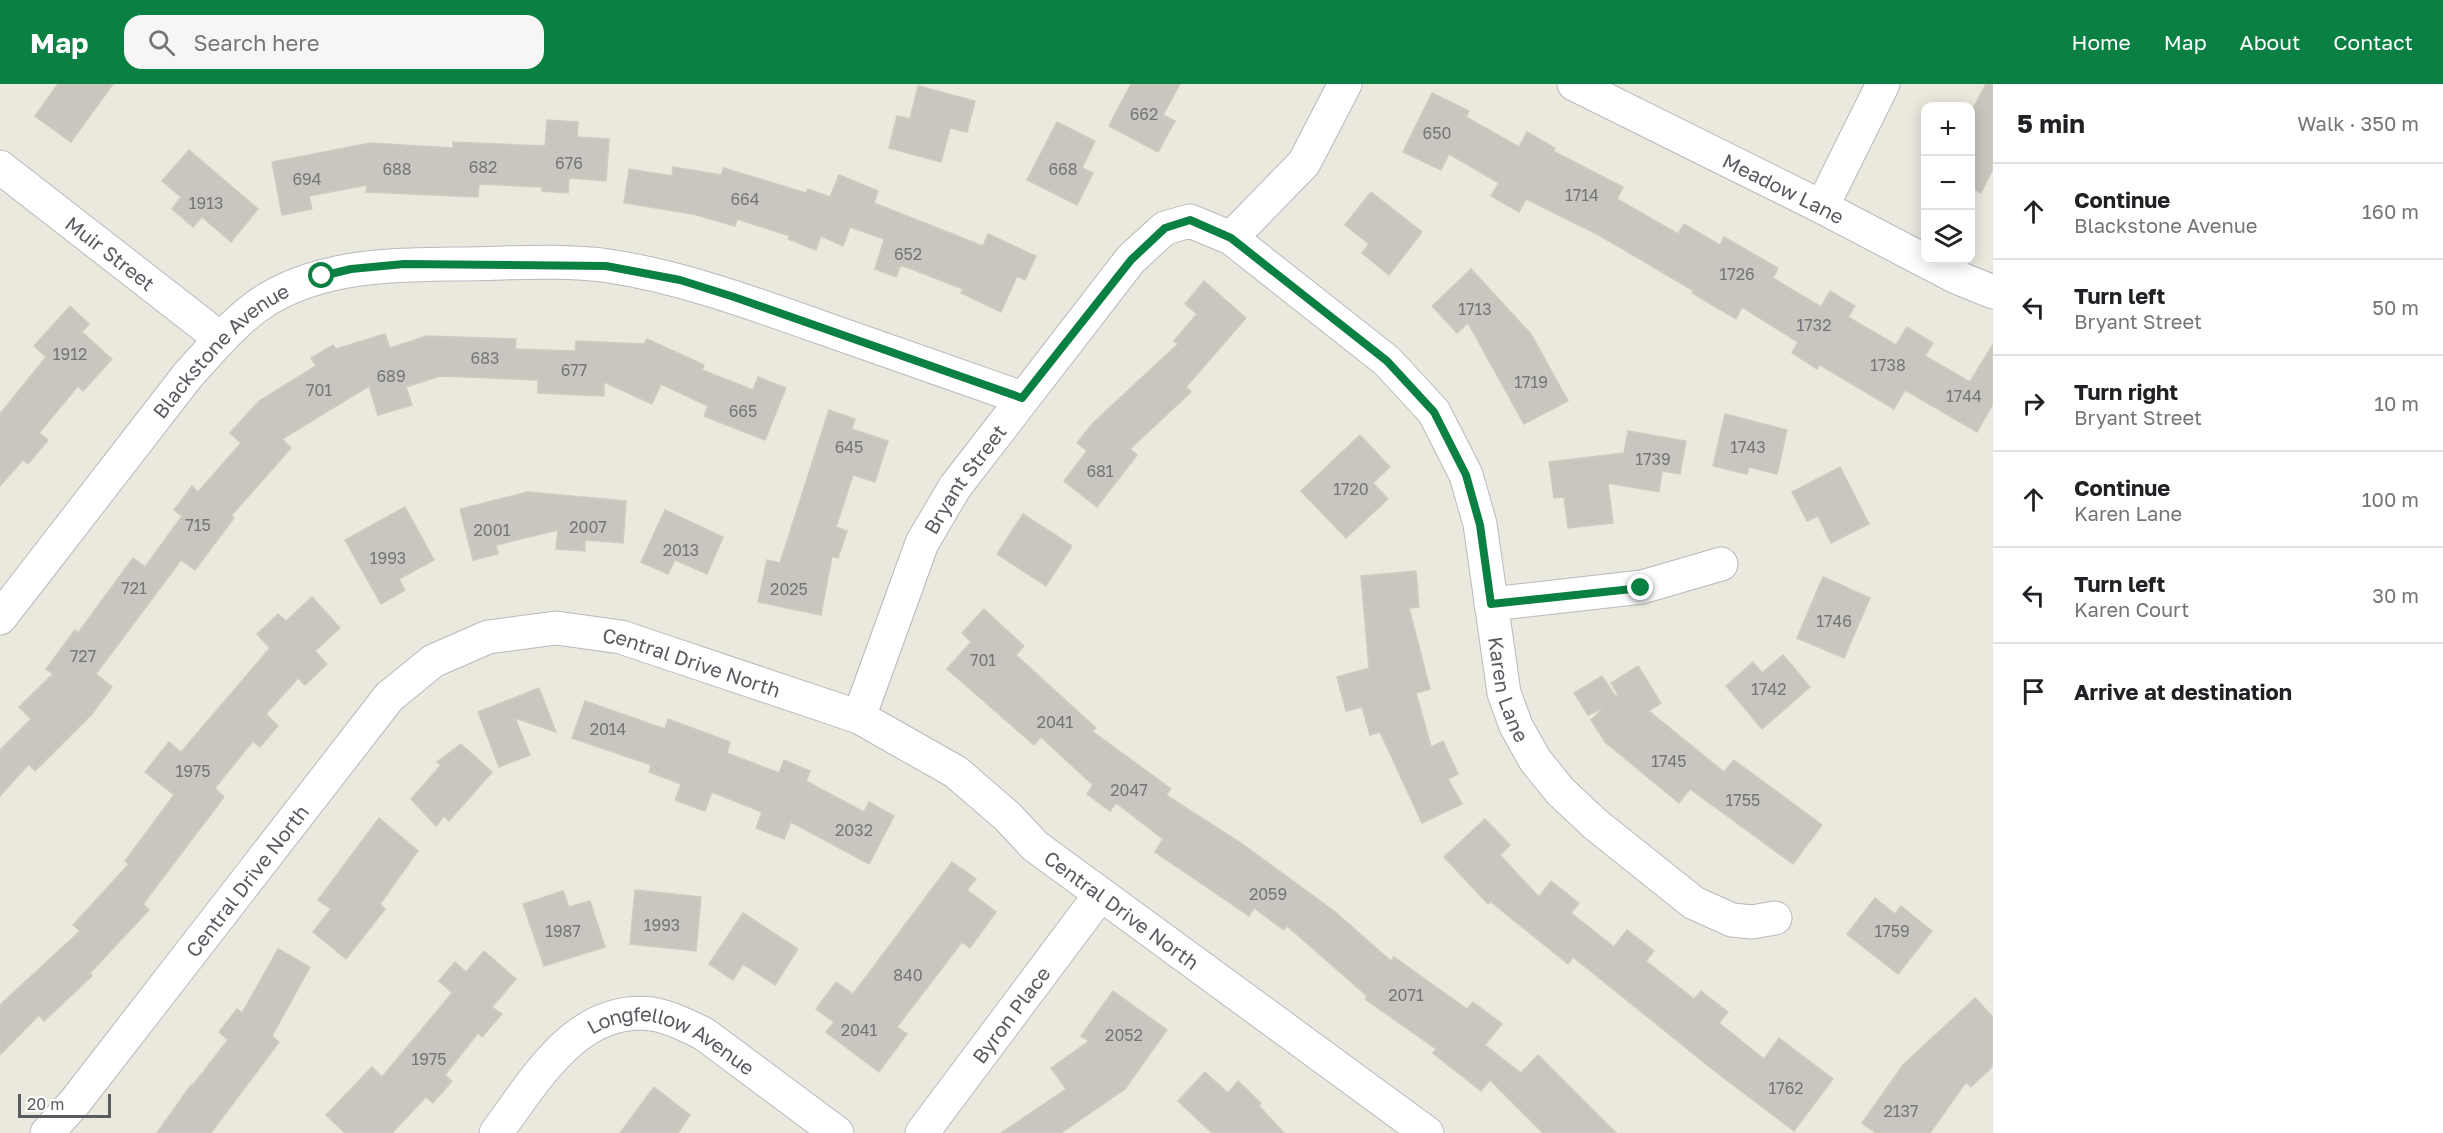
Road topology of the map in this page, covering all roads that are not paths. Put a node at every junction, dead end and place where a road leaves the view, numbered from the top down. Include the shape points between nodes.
1 (1345, 84) edge
2 (1574, 84) edge
3 (1883, 84) edge
4 (0, 167) edge
5 (1822, 207) junction
6 (1231, 238) junction
7 (1993, 292) edge
8 (221, 339) junction
9 (1022, 398) junction
10 (1721, 564) dead end
11 (1491, 604) junction
12 (0, 618) edge
13 (859, 717) junction
14 (1101, 895) junction
15 (1775, 918) dead end
16 (47, 1133) edge
17 (496, 1133) edge
18 (837, 1133) edge
19 (922, 1133) edge
20 (1427, 1133) edge

1 - 6 street via 1304,163
2 - 5 street, Meadow Lane
3 - 5 street
4 - 8 street, Muir Street
5 - 7 street, Meadow Lane via 1956,277
6 - 9 street, Bryant Street via 1190,220 1165,228 1131,260
6 - 11 street, Karen Lane via 1387,361 1434,412 1466,475 1480,525
8 - 9 street, Blackstone Avenue via 266,301 296,285 351,269 404,264 606,266 680,280 734,297
8 - 12 street, Blackstone Avenue via 188,375
9 - 13 street, Bryant Street via 955,487 922,543
10 - 11 street via 1641,588
11 - 15 street, Karen Lane via 1504,693 1516,726 1535,760 1560,791 1694,903 1732,920
13 - 14 street, Central Drive North via 956,772 1035,846
13 - 16 street, Central Drive North via 621,637 556,628 488,637 433,661 389,697
14 - 19 street, Byron Place
14 - 20 street, Central Drive North
17 - 18 street, Longfellow Avenue via 557,1052 575,1036 610,1020 652,1014 704,1034

